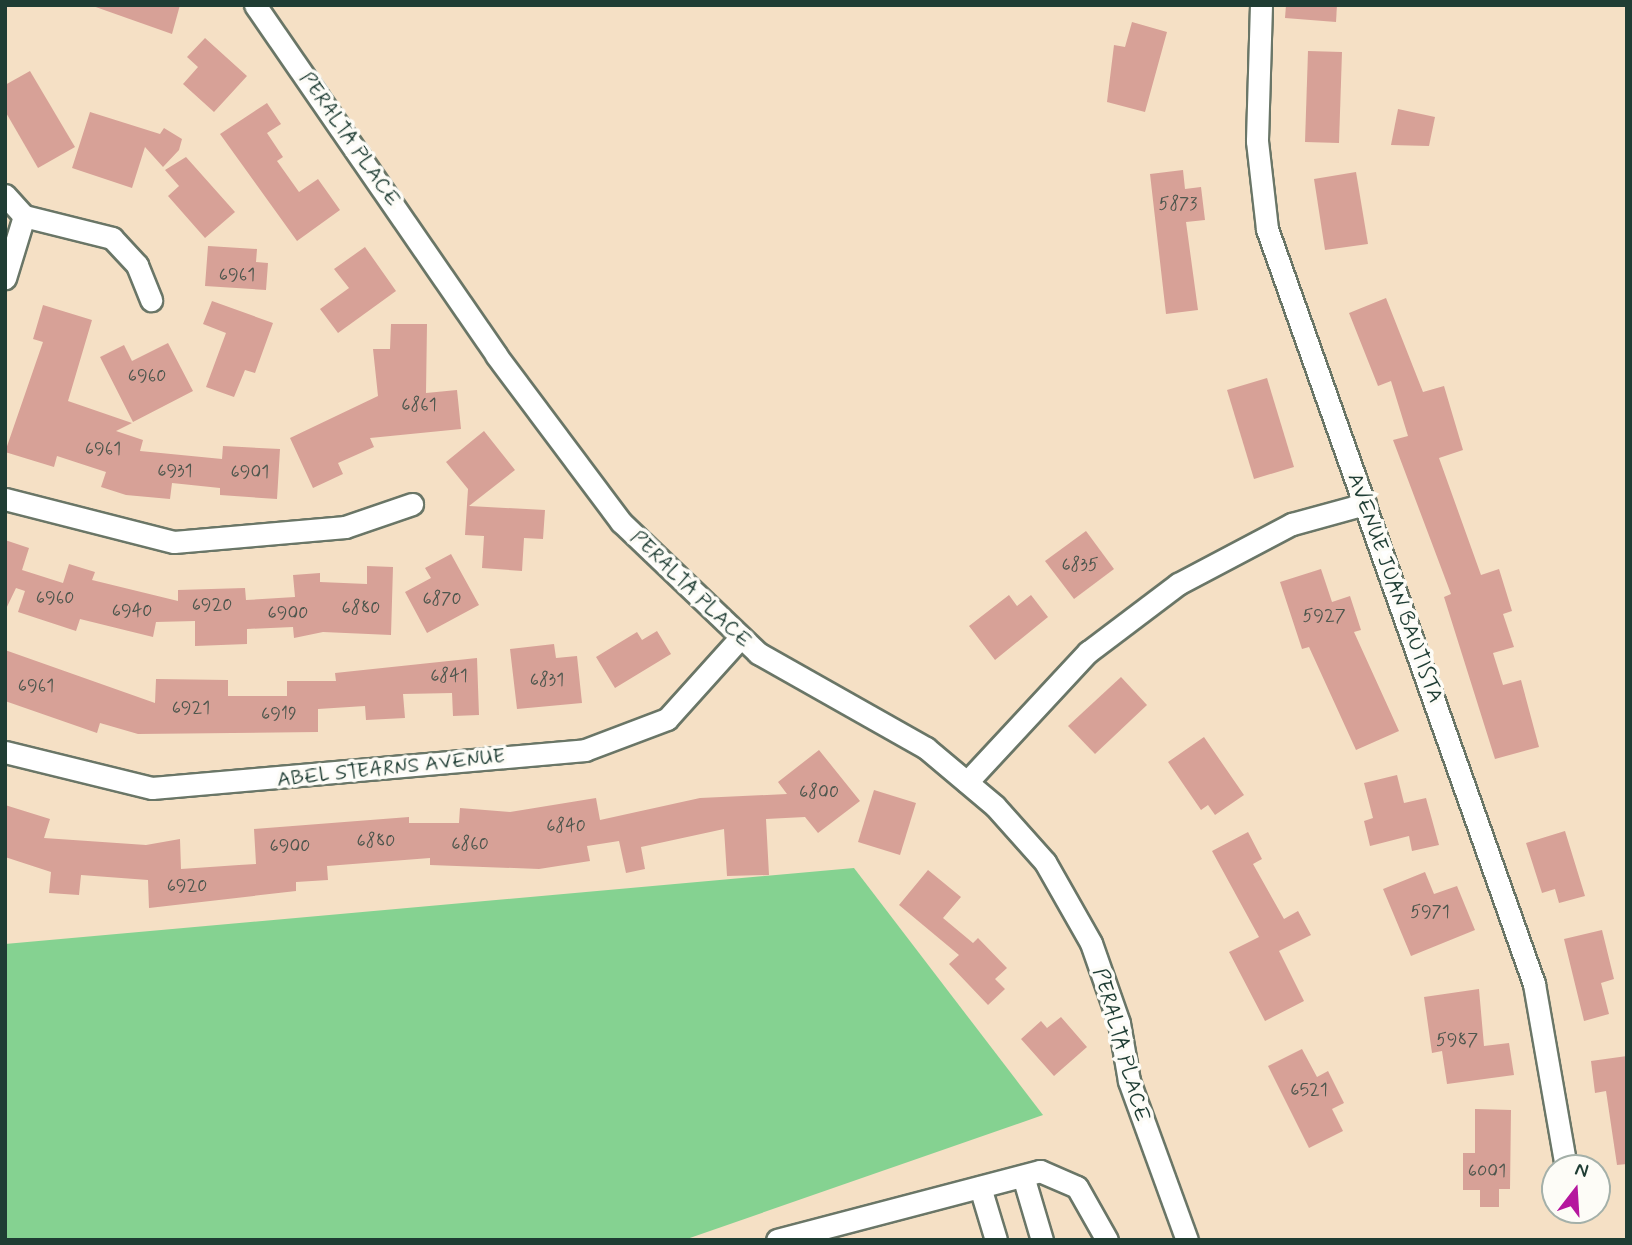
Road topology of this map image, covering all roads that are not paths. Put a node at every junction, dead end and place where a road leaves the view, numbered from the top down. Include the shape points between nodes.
1 (255, 5) edge
2 (1261, 5) edge
3 (5, 195) edge
4 (24, 216) junction
5 (5, 278) edge
6 (151, 300) dead end
7 (5, 499) edge
8 (412, 504) dead end
9 (1365, 504) junction
10 (740, 638) junction
11 (5, 752) edge
12 (967, 782) junction
13 (1564, 1154) edge
14 (1023, 1176) junction
15 (980, 1187) junction
16 (831, 1233) edge
17 (777, 1240) edge
18 (996, 1240) edge
19 (1042, 1240) edge
20 (1107, 1240) edge
21 (1187, 1240) edge

1 - 10 street, PERALTA PLACE via 496,355 621,522
2 - 9 street, AVENUE JUAN BAUTISTA via 1257,141 1267,229
3 - 4 street
4 - 5 street
4 - 6 street via 112,238 137,265
7 - 8 street via 174,542 345,527
9 - 12 street via 1292,524 1178,584 1088,652
9 - 13 street, AVENUE JUAN BAUTISTA via 1534,984
10 - 11 street, ABEL STEARNS AVENUE via 667,719 585,750 152,788
10 - 12 street, PERALTA PLACE via 821,691 907,736
12 - 21 street, PERALTA PLACE via 1045,862 1091,943 1119,1023 1146,1133
14 - 15 street
14 - 19 street
14 - 20 street via 1040,1171 1077,1187
15 - 16 street
15 - 18 street
16 - 17 street

